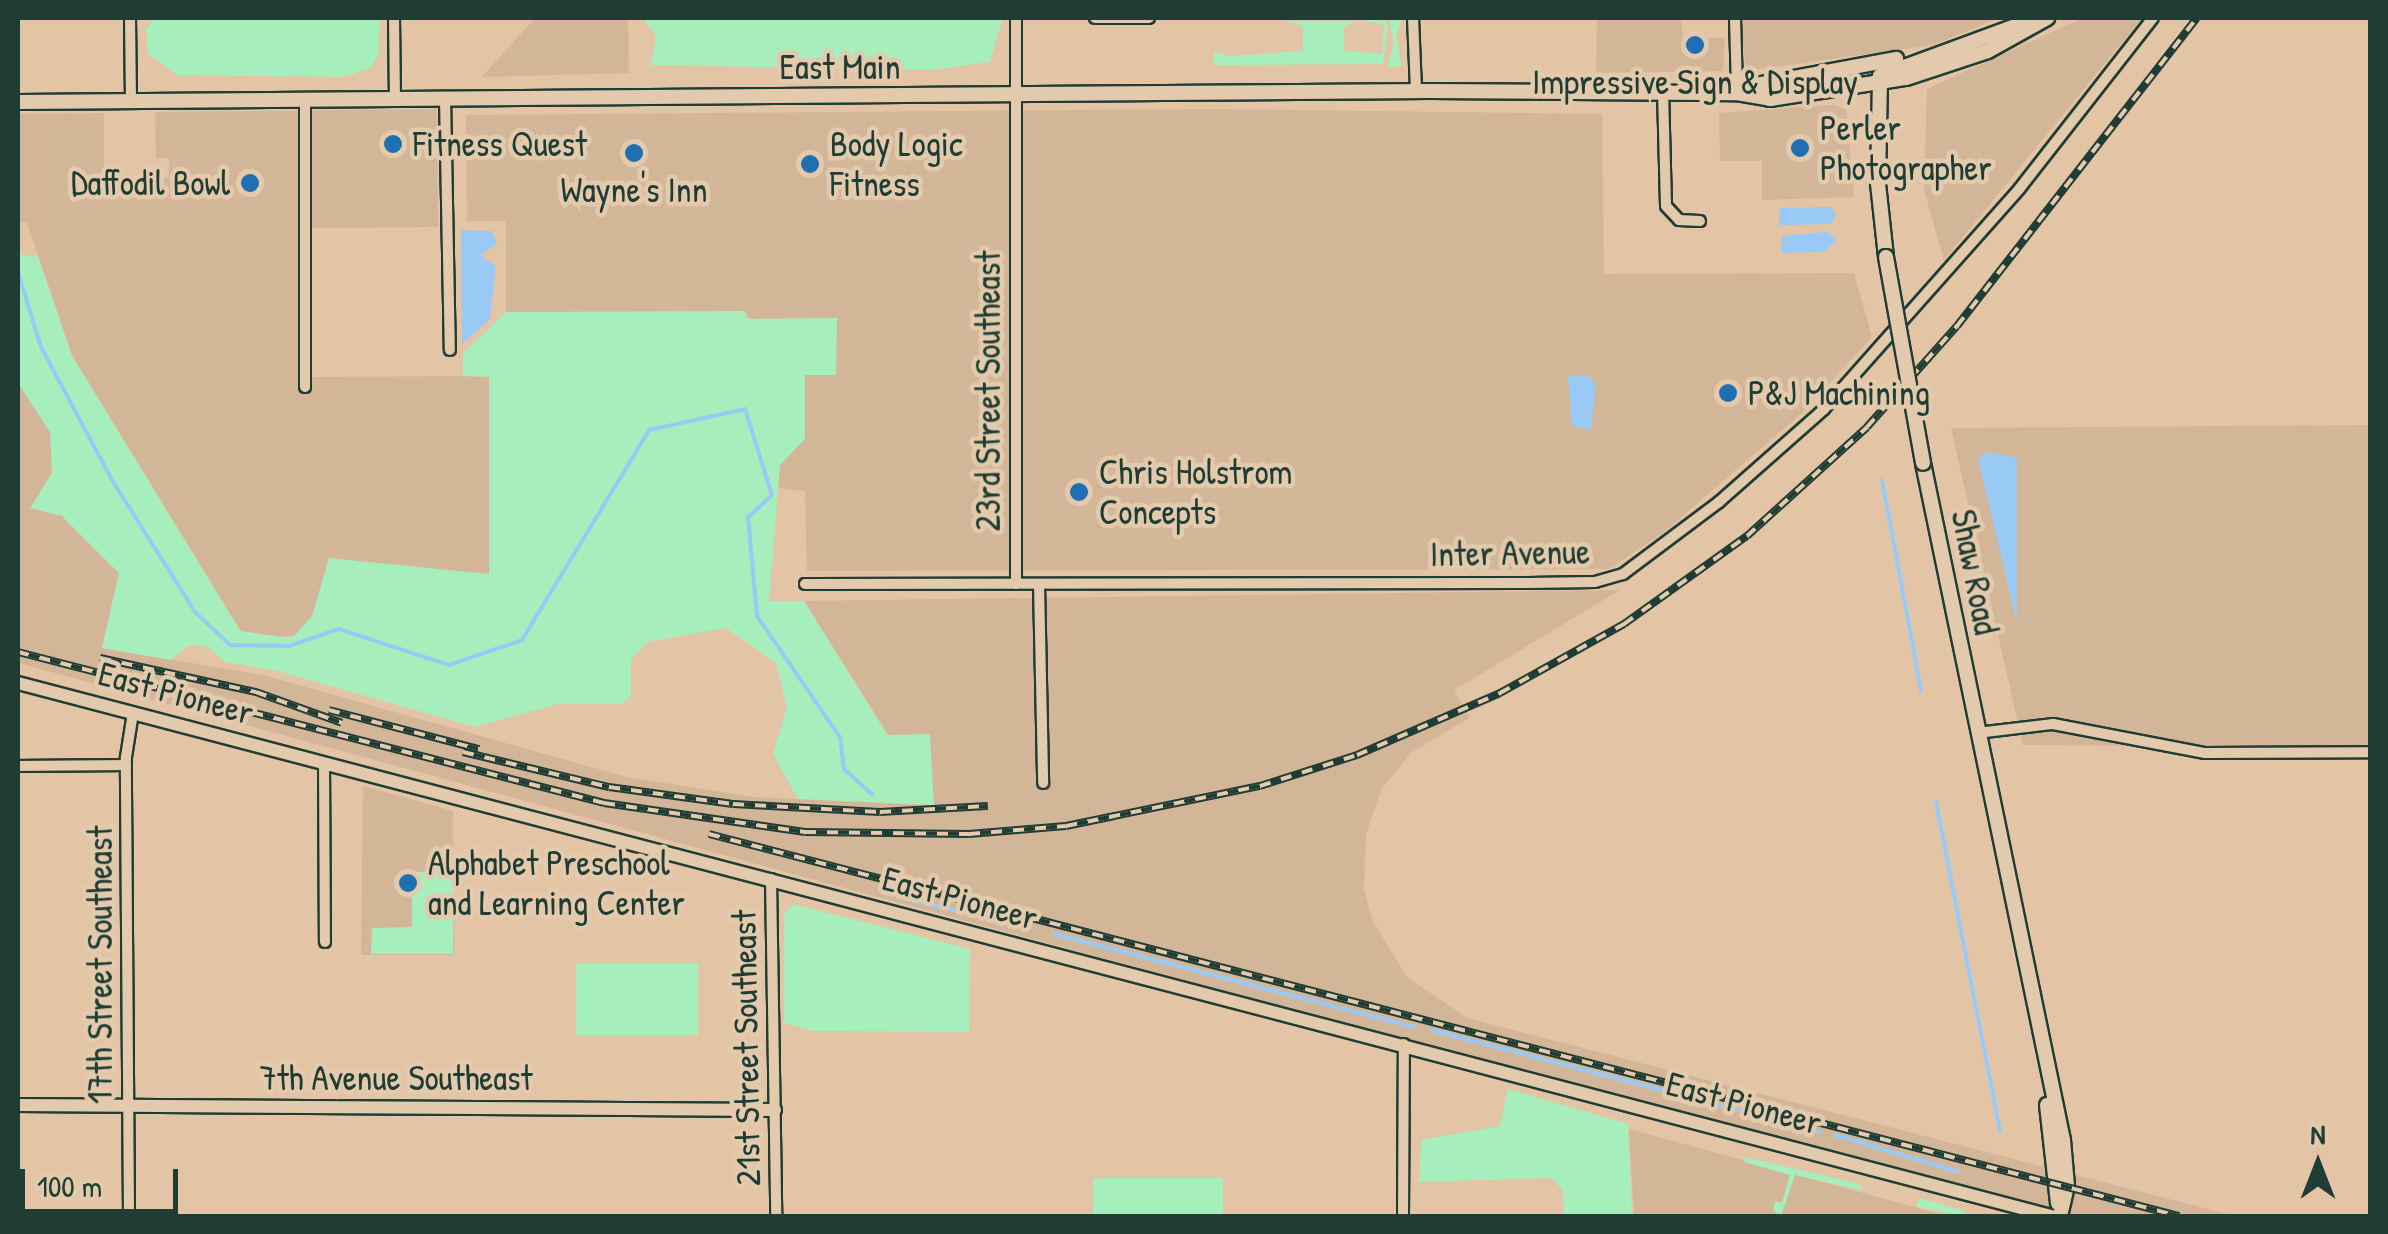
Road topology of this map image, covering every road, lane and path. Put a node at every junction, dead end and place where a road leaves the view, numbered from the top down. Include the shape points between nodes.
1 (130, 18) edge
2 (394, 18) edge
3 (1016, 18) edge
4 (1095, 18) edge
5 (1149, 18) edge
6 (1412, 18) edge
7 (1736, 18) edge
8 (2037, 18) edge
9 (2048, 18) edge
10 (2153, 18) edge
11 (1975, 41) junction
12 (1784, 80) junction
13 (1875, 87) junction
14 (1416, 91) junction
15 (1663, 91) junction
16 (1737, 91) junction
17 (1015, 97) junction
18 (305, 98) junction
19 (395, 98) junction
20 (445, 98) junction
21 (131, 101) junction
22 (18, 102) edge
23 (1700, 221) dead end
24 (450, 350) dead end
25 (305, 387) dead end
26 (806, 584) dead end
27 (1016, 584) junction
28 (1039, 584) junction
29 (18, 682) edge
30 (133, 713) junction
31 (1977, 733) junction
32 (2370, 752) edge
33 (324, 763) junction
34 (126, 765) junction
35 (18, 766) edge
36 (1042, 783) dead end
37 (771, 879) junction
38 (325, 942) dead end
39 (1404, 1044) junction
40 (18, 1105) edge
41 (128, 1106) junction
42 (775, 1110) junction
43 (128, 1216) edge
44 (776, 1216) edge
45 (1403, 1216) edge
46 (2051, 1216) edge
47 (2060, 1216) edge

1 - 21 street
2 - 19 street
3 - 17 street, 23rd Street Southeast
4 - 5 street
6 - 14 street
7 - 16 street
8 - 11 main road, East Main
9 - 13 main road, East Main via 1988,51
10 - 28 street, Inter Avenue via 2020,188 1824,409 1636,567 1605,580 1566,583
11 - 12 main road, East Main
11 - 13 main road, East Main via 1885,71
12 - 13 main road, East Main via 1855,80
12 - 16 main road, East Main
13 - 16 main road, East Main via 1770,100
13 - 31 main road, Shaw Road, bridge via 1886,257
14 - 15 main road, East Main
14 - 17 main road, East Main
15 - 16 main road, East Main
15 - 23 street via 1664,192 1671,214
17 - 20 main road, East Main
17 - 27 street, 23rd Street Southeast
18 - 19 main road, East Main
18 - 21 main road, East Main
18 - 25 street
19 - 20 main road, East Main
20 - 24 street
21 - 22 main road, East Main
26 - 27 street, Inter Avenue
27 - 28 street, Inter Avenue
28 - 36 street
29 - 30 street, East Pioneer
30 - 33 street, East Pioneer
30 - 34 street, 17th Street Southeast
31 - 32 street via 2053,724 2205,753
31 - 47 main road, Shaw Road via 2065,1153
33 - 37 street, East Pioneer
33 - 38 street
34 - 35 street
34 - 41 street, 17th Street Southeast
37 - 39 street, East Pioneer
37 - 42 street, 21st Street Southeast
39 - 45 street
39 - 46 street, East Pioneer
40 - 41 street, 7th Avenue Southeast
41 - 42 street, 7th Avenue Southeast
41 - 43 street, 17th Street Southeast
42 - 44 street, 21st Street Southeast

